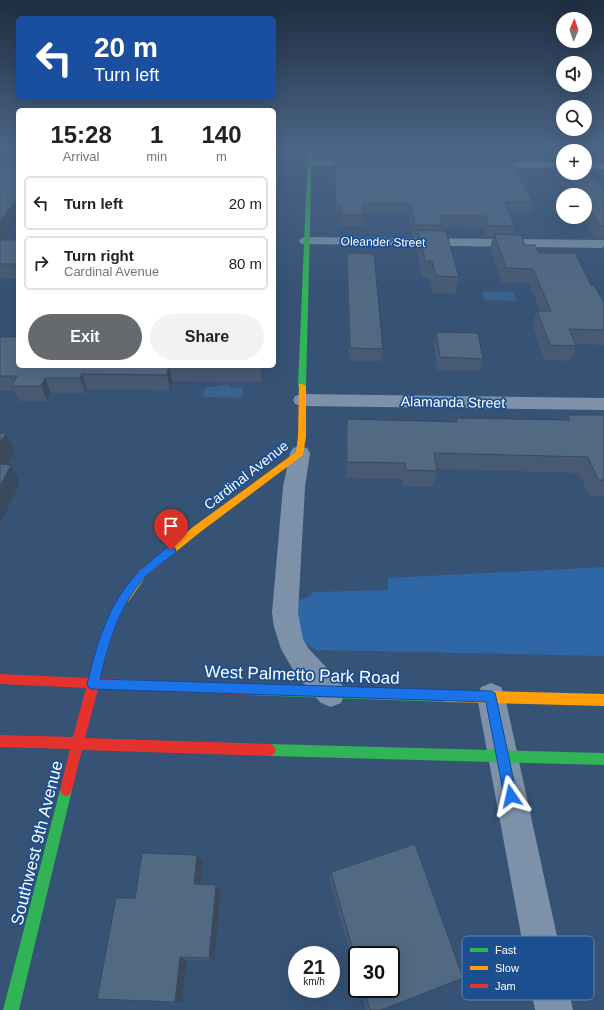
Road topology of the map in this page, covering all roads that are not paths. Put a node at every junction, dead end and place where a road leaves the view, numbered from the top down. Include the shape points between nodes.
1 (308, 195) edge
2 (306, 241) junction
3 (604, 244) edge
4 (302, 400) junction
5 (604, 404) edge
6 (300, 453) junction
7 (0, 679) edge
8 (93, 684) junction
9 (331, 692) junction
10 (491, 697) junction
11 (604, 700) edge
12 (0, 741) edge
13 (78, 744) junction
14 (503, 757) junction
15 (604, 759) edge
16 (539, 936) edge
17 (552, 1000) edge
18 (11, 1010) edge
19 (554, 1010) edge

1 - 2 street, Cardinal Avenue
2 - 3 street, Oleander Street
2 - 4 street, Cardinal Avenue
4 - 5 street, Alamanda Street
4 - 6 street, Cardinal Avenue
6 - 8 street, Cardinal Avenue via 202,525 143,573 111,621
6 - 9 street via 294,487 285,613 287,632 295,652 303,663
7 - 8 street, West Palmetto Park Road
8 - 9 street, West Palmetto Park Road
8 - 13 street, Southwest 9th Avenue
9 - 10 street, West Palmetto Park Road
10 - 11 street, West Palmetto Park Road
10 - 14 street
12 - 13 street
13 - 14 street
13 - 18 street, Southwest 9th Avenue
14 - 15 street
14 - 16 street
17 - 19 street

